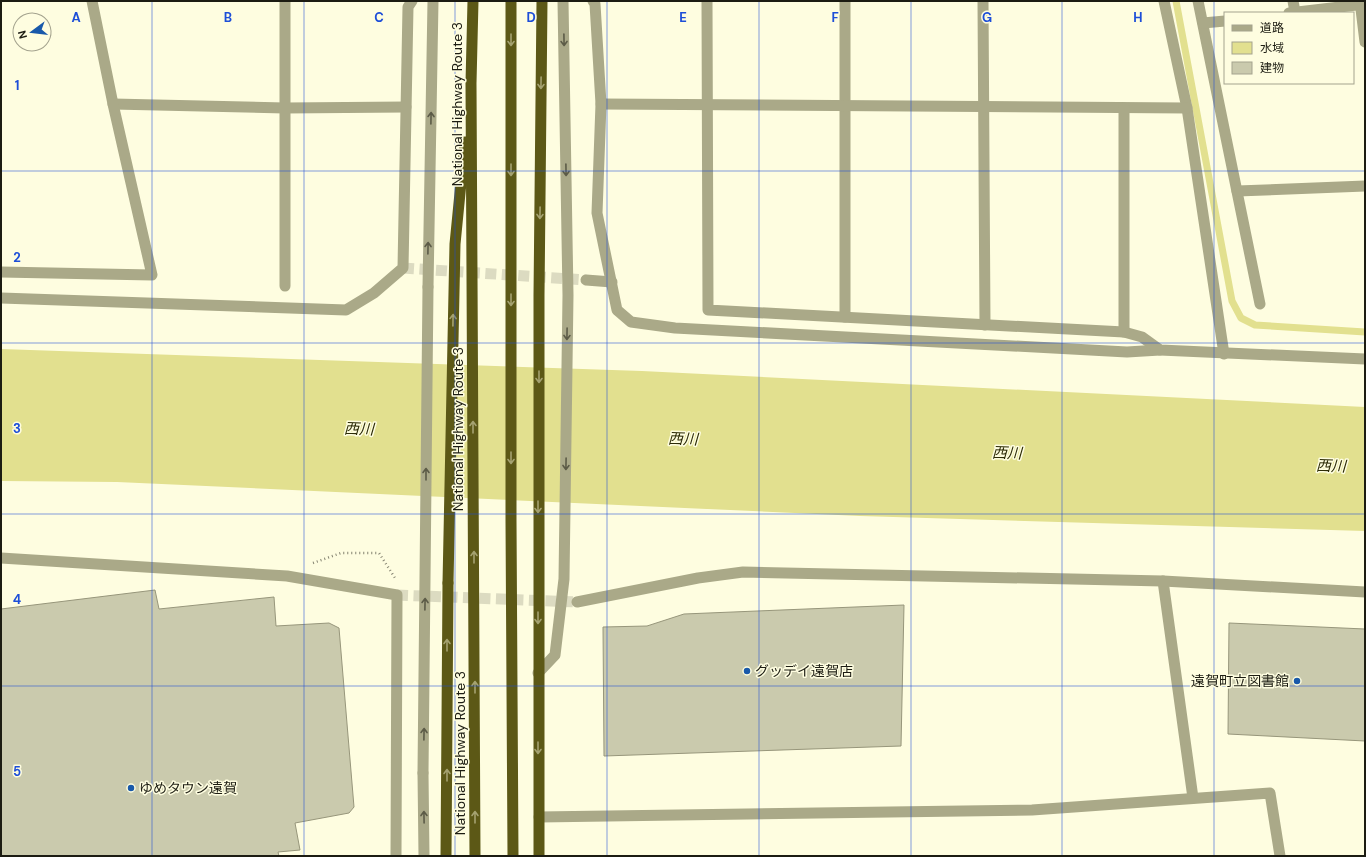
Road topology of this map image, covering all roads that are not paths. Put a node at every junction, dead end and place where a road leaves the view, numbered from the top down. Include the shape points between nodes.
1 (92, 1) edge
2 (285, 1) edge
3 (412, 1) edge
4 (433, 1) edge
5 (473, 1) edge
6 (511, 1) edge
7 (563, 1) edge
8 (593, 1) edge
9 (707, 1) edge
10 (845, 1) edge
11 (983, 1) edge
12 (1164, 1) edge
13 (1198, 1) edge
14 (1293, 1) edge
15 (542, 2) edge
16 (1362, 3) edge
17 (1292, 12) edge
18 (1299, 12) edge
19 (1224, 21) edge
20 (1203, 23) junction
21 (1365, 42) edge
22 (471, 83) junction
23 (112, 104) junction
24 (601, 104) junction
25 (707, 104) junction
26 (845, 106) junction
27 (406, 107) junction
28 (984, 107) junction
29 (285, 108) junction
30 (1124, 108) junction
31 (1187, 108) junction
32 (1365, 186) edge
33 (1237, 192) junction
34 (1, 272) edge
35 (586, 280) tunnel mouth
36 (612, 282) junction
37 (285, 286) dead end
38 (1, 298) edge
39 (1260, 304) dead end
40 (845, 318) junction
41 (985, 326) junction
42 (1124, 332) junction
43 (1160, 350) junction
44 (1224, 354) junction
45 (1365, 360) edge
46 (1, 558) edge
47 (1163, 581) junction
48 (1365, 592) edge
49 (578, 602) tunnel mouth
50 (538, 673) junction
51 (1193, 798) junction
52 (539, 817) junction
53 (396, 856) edge
54 (424, 856) edge
55 (446, 856) edge
56 (475, 856) edge
57 (513, 856) edge
58 (539, 856) edge
59 (1280, 856) edge

1 - 23 street
2 - 29 street
3 - 27 street via 408,7
54 -> 4 street, bridge
5 - 22 highway, National Highway Route 3, bridge
6 -> 57 highway, bridge
7 -> 50 street via 568,295 564,579 555,655
8 - 24 street
9 - 25 street
10 - 26 street
11 - 28 street
12 - 31 street
13 - 20 street
14 - 17 street
15 -> 50 highway
16 - 18 street
16 - 21 street
19 - 20 street
20 - 33 street
55 -> 22 highway, bridge via 448,583 455,244
56 -> 22 highway, National Highway Route 3, bridge
23 - 29 street
23 - 34 street via 152,276
24 - 25 street
24 - 36 street via 597,213
25 - 26 street
25 - 40 street via 708,310
26 - 28 street
26 - 40 street
27 - 29 street
27 - 38 street via 403,268 374,293 346,310
28 - 30 street
28 - 41 street
29 - 37 street
30 - 31 street
30 - 42 street
31 - 44 street
32 - 33 street
33 - 39 street
35 - 36 street
36 - 43 street via 617,310 631,322 675,328 1127,352
40 - 41 street
41 - 42 street
42 - 43 street via 1142,337
43 - 44 street
44 - 45 street
46 - 53 street via 287,576 397,595
47 - 48 street
47 - 49 street via 743,572 698,578
47 - 51 street
50 -> 52 highway
51 - 52 street via 1032,810
51 - 59 street via 1270,793
52 - 58 highway

